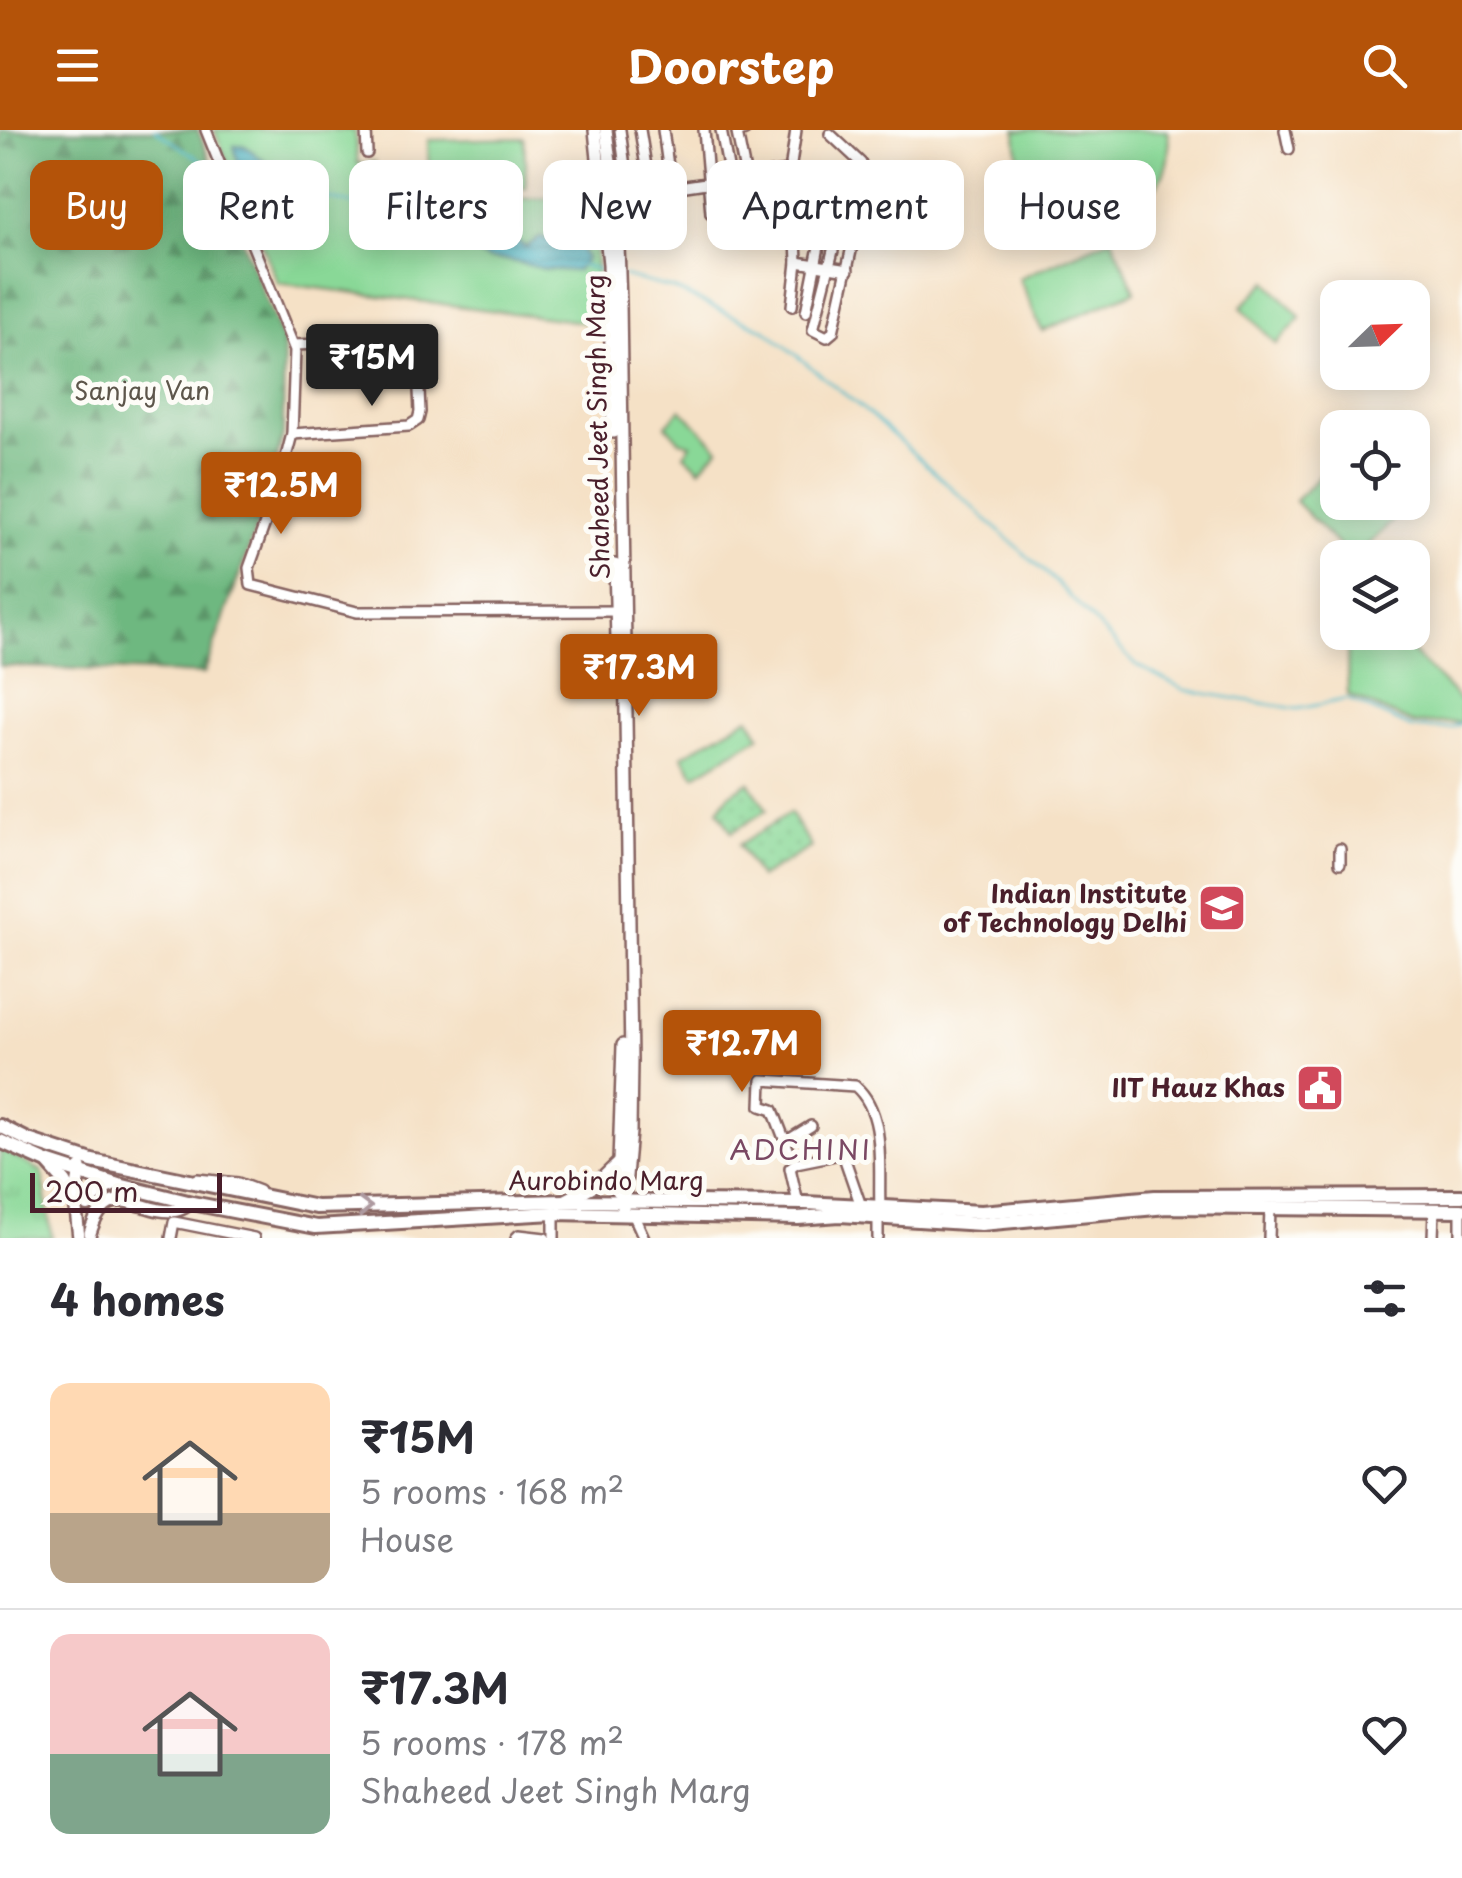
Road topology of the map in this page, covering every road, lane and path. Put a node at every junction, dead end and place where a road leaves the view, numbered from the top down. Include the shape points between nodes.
1 (206, 130) edge
2 (366, 130) edge
3 (595, 130) edge
4 (606, 130) edge
5 (620, 130) edge
6 (640, 130) edge
7 (663, 130) edge
8 (704, 130) edge
9 (721, 130) edge
10 (745, 130) edge
11 (796, 130) edge
12 (816, 130) edge
13 (1285, 130) edge
14 (832, 132) edge
15 (1289, 149) dead end
16 (368, 154) dead end
17 (624, 160) edge
18 (645, 160) edge
19 (668, 160) edge
20 (708, 160) edge
21 (727, 160) edge
22 (743, 160) edge
23 (792, 160) edge
24 (858, 160) edge
25 (796, 250) edge
26 (818, 250) edge
27 (834, 250) edge
28 (852, 250) edge
29 (797, 262) junction
30 (815, 264) junction
31 (830, 267) junction
32 (848, 270) junction
33 (614, 273) junction
34 (792, 306) dead end
35 (806, 312) dead end
36 (294, 345) junction
37 (292, 434) junction
38 (620, 611) junction
39 (1340, 850) dead end
40 (1340, 863) dead end
41 (0, 1126) edge
42 (811, 1126) dead end
43 (0, 1140) edge
44 (785, 1142) junction
45 (860, 1150) dead end
46 (790, 1154) dead end
47 (843, 1154) junction
48 (48, 1162) junction
49 (619, 1162) junction
50 (85, 1167) junction
51 (115, 1184) junction
52 (1462, 1196) edge
53 (564, 1201) junction
54 (81, 1203) junction
55 (192, 1203) junction
56 (798, 1203) junction
57 (861, 1206) junction
58 (1270, 1208) junction
59 (624, 1209) junction
60 (1434, 1210) junction
61 (1462, 1210) edge
62 (879, 1212) junction
63 (554, 1213) junction
64 (982, 1225) edge
65 (355, 1232) edge
66 (87, 1236) edge
67 (1460, 1236) edge
68 (247, 1237) edge
69 (172, 1238) edge
70 (516, 1238) edge
71 (544, 1238) edge
72 (554, 1238) edge
73 (644, 1238) edge
74 (878, 1238) edge
75 (1268, 1238) edge
76 (1432, 1238) edge

1 - 36 street
2 - 16 street
3 - 33 main road, Shaheed Jeet Singh Marg
4 - 33 main road, Shaheed Jeet Singh Marg via 617,217
5 - 17 street
6 - 18 street
7 - 19 street
8 - 20 street
9 - 21 street
10 - 22 street via 737,132
11 - 23 street
12 - 14 street
13 - 15 street
14 - 24 street
25 - 29 street
26 - 30 street
27 - 31 street
28 - 32 street
29 - 30 street
29 - 34 street
30 - 31 street
30 - 35 street
31 - 32 street
31 - 32 street via 813,330 827,337
33 - 38 main road, Shaheed Jeet Singh Marg
36 - 37 street
36 - 37 street via 414,341 420,412 409,426
37 - 38 street via 249,568 254,588 357,612
38 - 49 main road, Shaheed Jeet Singh Marg
38 - 59 main road, Shaheed Jeet Singh Marg via 630,1061
39 - 40 street
41 - 50 highway, Aurobindo Marg
42 - 44 street
43 - 48 highway, Aurobindo Marg
44 - 46 street
44 - 62 street via 774,1110 761,1106 762,1074 860,1090 874,1116
45 - 47 street
47 - 56 street via 790,1168
47 - 57 street
48 - 50 highway, Aurobindo Marg
48 - 54 highway
49 - 53 main road
49 - 59 main road, Shaheed Jeet Singh Marg
50 - 51 highway, Aurobindo Marg
50 -> 53 highway, Aurobindo Marg via 179,1178 316,1207
50 - 54 main road
51 - 54 highway
51 - 55 highway, Aurobindo Marg
52 - 64 highway, Aurobindo Marg via 1156,1198
53 - 59 highway, Aurobindo Marg
54 - 66 main road
55 - 65 highway, Aurobindo Marg
55 - 66 main road via 175,1210 112,1203 98,1213
56 - 57 highway, Aurobindo Marg
56 - 59 highway, Aurobindo Marg
57 - 62 highway, Aurobindo Marg
58 - 60 highway, Aurobindo Marg
58 - 64 highway, Aurobindo Marg via 1150,1208
58 - 75 street
59 - 62 highway, Aurobindo Marg via 798,1218
59 - 63 highway, Aurobindo Marg
59 - 73 street
60 - 61 highway, Aurobindo Marg
60 - 76 street
61 - 67 street
62 - 64 highway, Aurobindo Marg
62 - 74 street
63 - 65 highway, Aurobindo Marg
63 - 72 street
68 - 69 street via 174,1222
70 - 71 street

